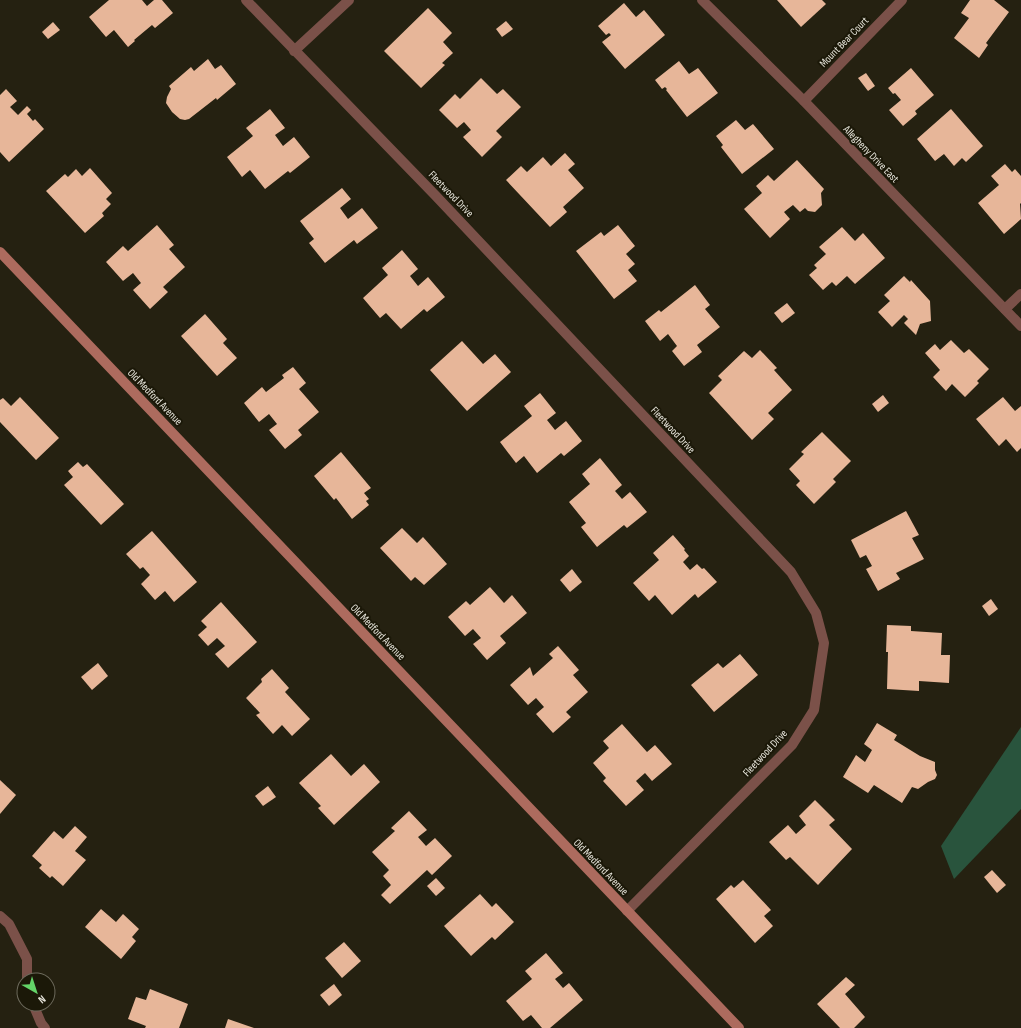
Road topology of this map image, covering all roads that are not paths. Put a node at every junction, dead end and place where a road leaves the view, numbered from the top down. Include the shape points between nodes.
1 (246, 0) edge
2 (349, 0) edge
3 (702, 0) edge
4 (902, 0) edge
5 (294, 51) junction
6 (804, 101) junction
7 (0, 252) edge
8 (1021, 294) edge
9 (1005, 309) junction
10 (1021, 326) edge
11 (627, 911) junction
12 (0, 916) edge
13 (28, 972) edge
14 (36, 1012) edge
15 (45, 1028) edge
16 (739, 1028) edge

1 - 5 street, Fleetwood Drive
2 - 5 street
3 - 6 street, Allegheny Drive East
4 - 6 street, Mount Bear Court
5 - 11 street, Fleetwood Drive via 435,195 791,572 816,613 824,643 814,710 807,722 792,745
6 - 9 street, Allegheny Drive East
7 - 11 street, Old Medford Avenue
8 - 9 street
9 - 10 street, Allegheny Drive East
11 - 16 street, Old Medford Avenue
12 - 13 street via 9,924 27,960
14 - 15 street

